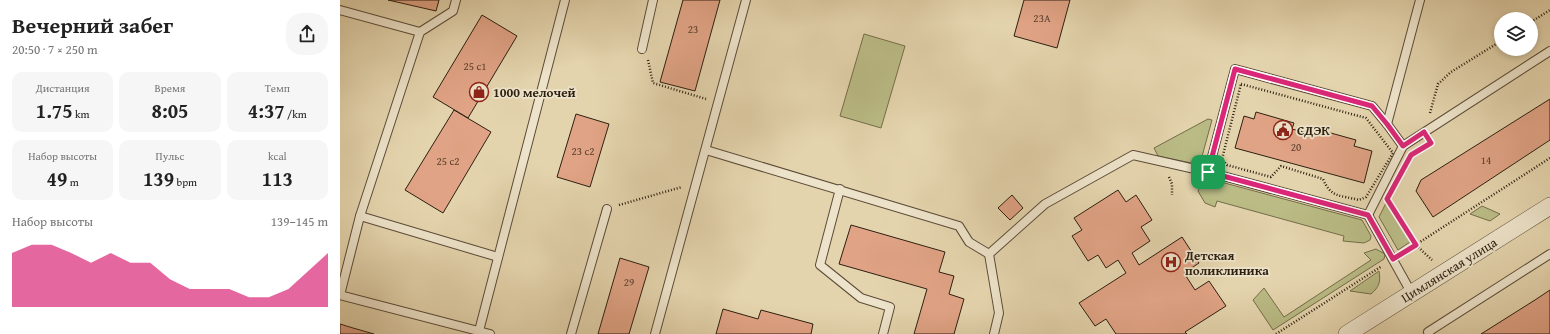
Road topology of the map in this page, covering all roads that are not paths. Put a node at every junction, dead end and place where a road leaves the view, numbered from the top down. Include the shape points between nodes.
1 (456, 0) edge
2 (566, 0) edge
3 (653, 0) edge
4 (746, 0) edge
5 (1420, 0) edge
6 (340, 10) edge
7 (420, 32) junction
8 (642, 49) road end
9 (1550, 51) edge
10 (1387, 124) junction
11 (1403, 146) junction
12 (706, 150) junction
13 (1208, 172) junction
14 (840, 190) junction
15 (1550, 206) edge
16 (607, 209) road end
17 (1368, 215) junction
18 (360, 216) junction
19 (989, 254) junction
20 (1550, 254) edge
21 (498, 257) junction
22 (1412, 294) junction
23 (340, 295) edge
24 (479, 331) junction
25 (1427, 333) edge
26 (490, 334) edge
27 (571, 334) edge
28 (655, 334) edge
29 (883, 334) edge
30 (994, 334) edge
31 (1347, 334) edge

1 - 7 lane via 453,11
2 - 21 lane
3 - 8 lane
4 - 12 lane
5 - 10 lane
6 - 7 lane
7 - 18 lane
9 - 11 lane
10 - 11 lane
10 - 13 lane via 1372,106 1235,69
11 - 17 lane
12 - 14 lane
12 - 28 lane
13 - 17 lane
13 - 19 lane via 1133,155 1045,204
14 - 19 lane via 959,226 969,242
14 - 29 lane via 820,265 861,298 890,307
15 - 22 street, Цимлянская улица
16 - 27 lane
17 - 22 lane
18 - 21 lane
18 - 23 lane
19 - 30 lane via 999,313
20 - 25 lane
21 - 24 lane
22 - 31 street, Цимлянская улица
23 - 24 lane
24 - 26 lane

